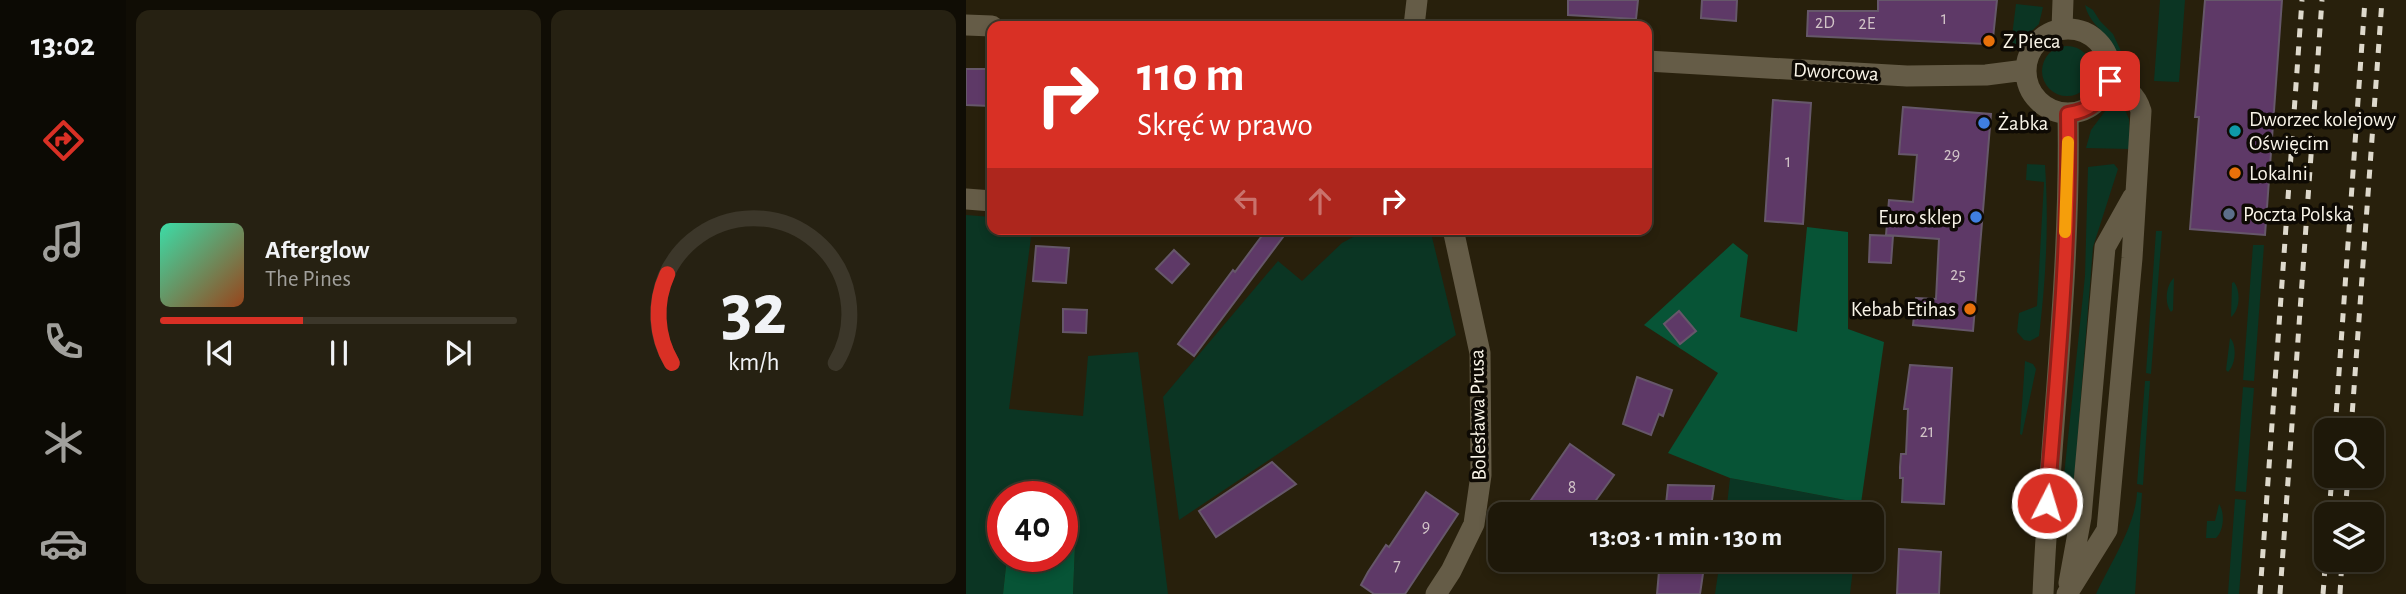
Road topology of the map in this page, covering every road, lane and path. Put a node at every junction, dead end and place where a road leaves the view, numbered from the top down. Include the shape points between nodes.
1 (1417, 0) edge
2 (2063, 0) edge
3 (1415, 21) edge
4 (966, 25) edge
5 (987, 26) edge
6 (2063, 29) junction
7 (1652, 61) edge
8 (2025, 70) junction
9 (2110, 81) junction
10 (2068, 114) junction
11 (2135, 192) junction
12 (966, 199) edge
13 (987, 201) edge
14 (1454, 235) edge
15 (2047, 503) junction
16 (2110, 507) junction
17 (2081, 517) junction
18 (1436, 594) edge
19 (2043, 594) edge
20 (2067, 594) edge

1 - 3 street
2 - 6 street
4 - 5 street
6 - 8 street via 2032,47
6 - 9 street via 2086,32 2104,47
7 - 8 street, Dworcowa via 1907,76
8 - 10 street via 2036,99
9 - 10 street via 2090,108
9 - 11 street via 2138,99 2141,111
10 - 15 street via 2059,357
11 - 16 street
11 - 17 street via 2105,247
12 - 13 street
14 - 18 street, Bolesława Prusa via 1480,353 1481,475 1475,524
15 - 17 street via 2060,513
15 - 19 street
16 - 17 street
16 - 20 street via 2107,530
17 - 20 street

